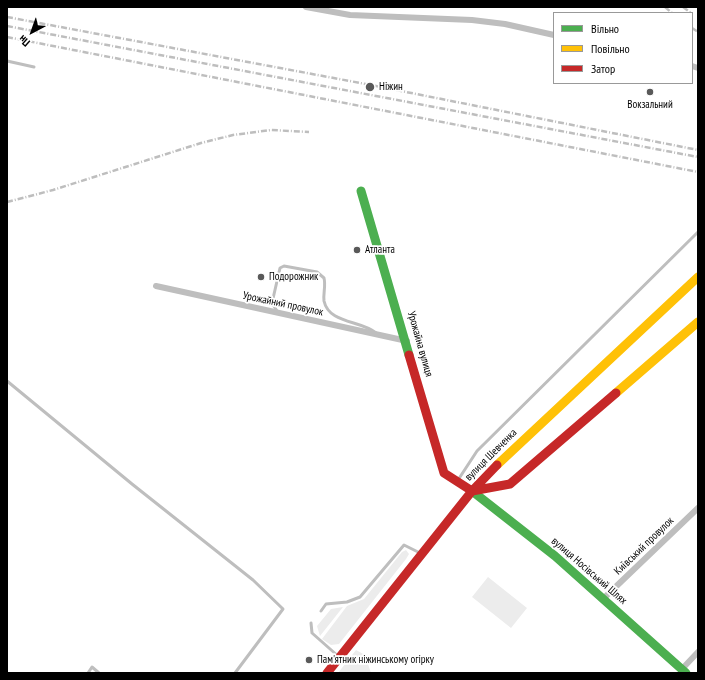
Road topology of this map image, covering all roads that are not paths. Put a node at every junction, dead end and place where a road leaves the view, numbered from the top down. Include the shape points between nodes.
1 (306, 7) edge
2 (335, 10) edge
3 (553, 35) edge
4 (7, 61) edge
5 (34, 67) dead end
6 (361, 191) dead end
7 (698, 232) edge
8 (698, 277) edge
9 (156, 286) dead end
10 (284, 314) junction
11 (698, 322) edge
12 (379, 335) junction
13 (406, 341) junction
14 (7, 381) edge
15 (458, 481) junction
16 (472, 491) junction
17 (698, 508) edge
18 (422, 553) junction
19 (604, 598) junction
20 (321, 611) dead end
21 (311, 624) dead end
22 (698, 652) edge
23 (340, 658) junction
24 (684, 671) edge
25 (88, 673) edge
26 (99, 673) edge
27 (235, 673) edge
28 (327, 673) edge

1 - 2 street
2 - 3 street via 350,15 472,20
4 - 5 lane
6 - 13 main road, Урожайна вулиця
7 - 15 lane via 477,451
8 - 16 main road, вулиця Шевченка via 509,453
9 - 10 street, Урожайний провулок
10 - 12 street, Урожайний провулок
10 - 12 lane via 276,310 272,303 280,268 284,266 317,272 324,278 325,303 333,314 339,319 366,326
11 - 16 main road via 510,484
12 - 13 street, Урожайний провулок
13 - 15 main road, Урожайна вулиця via 444,473
14 - 27 lane via 253,580 283,609
15 - 16 main road, Урожайна вулиця
16 - 18 main road, вулиця Шевченка
16 - 19 main road, вулиця Носівський Шлях
17 - 19 street, Київський провулок
18 - 20 lane via 404,545 360,597 347,602 326,604
18 - 23 main road, вулиця Шевченка
19 - 24 main road, вулиця Носівський Шлях
21 - 23 lane via 312,633
22 - 24 street
23 - 28 main road, вулиця Шевченка
25 - 26 lane via 92,667

